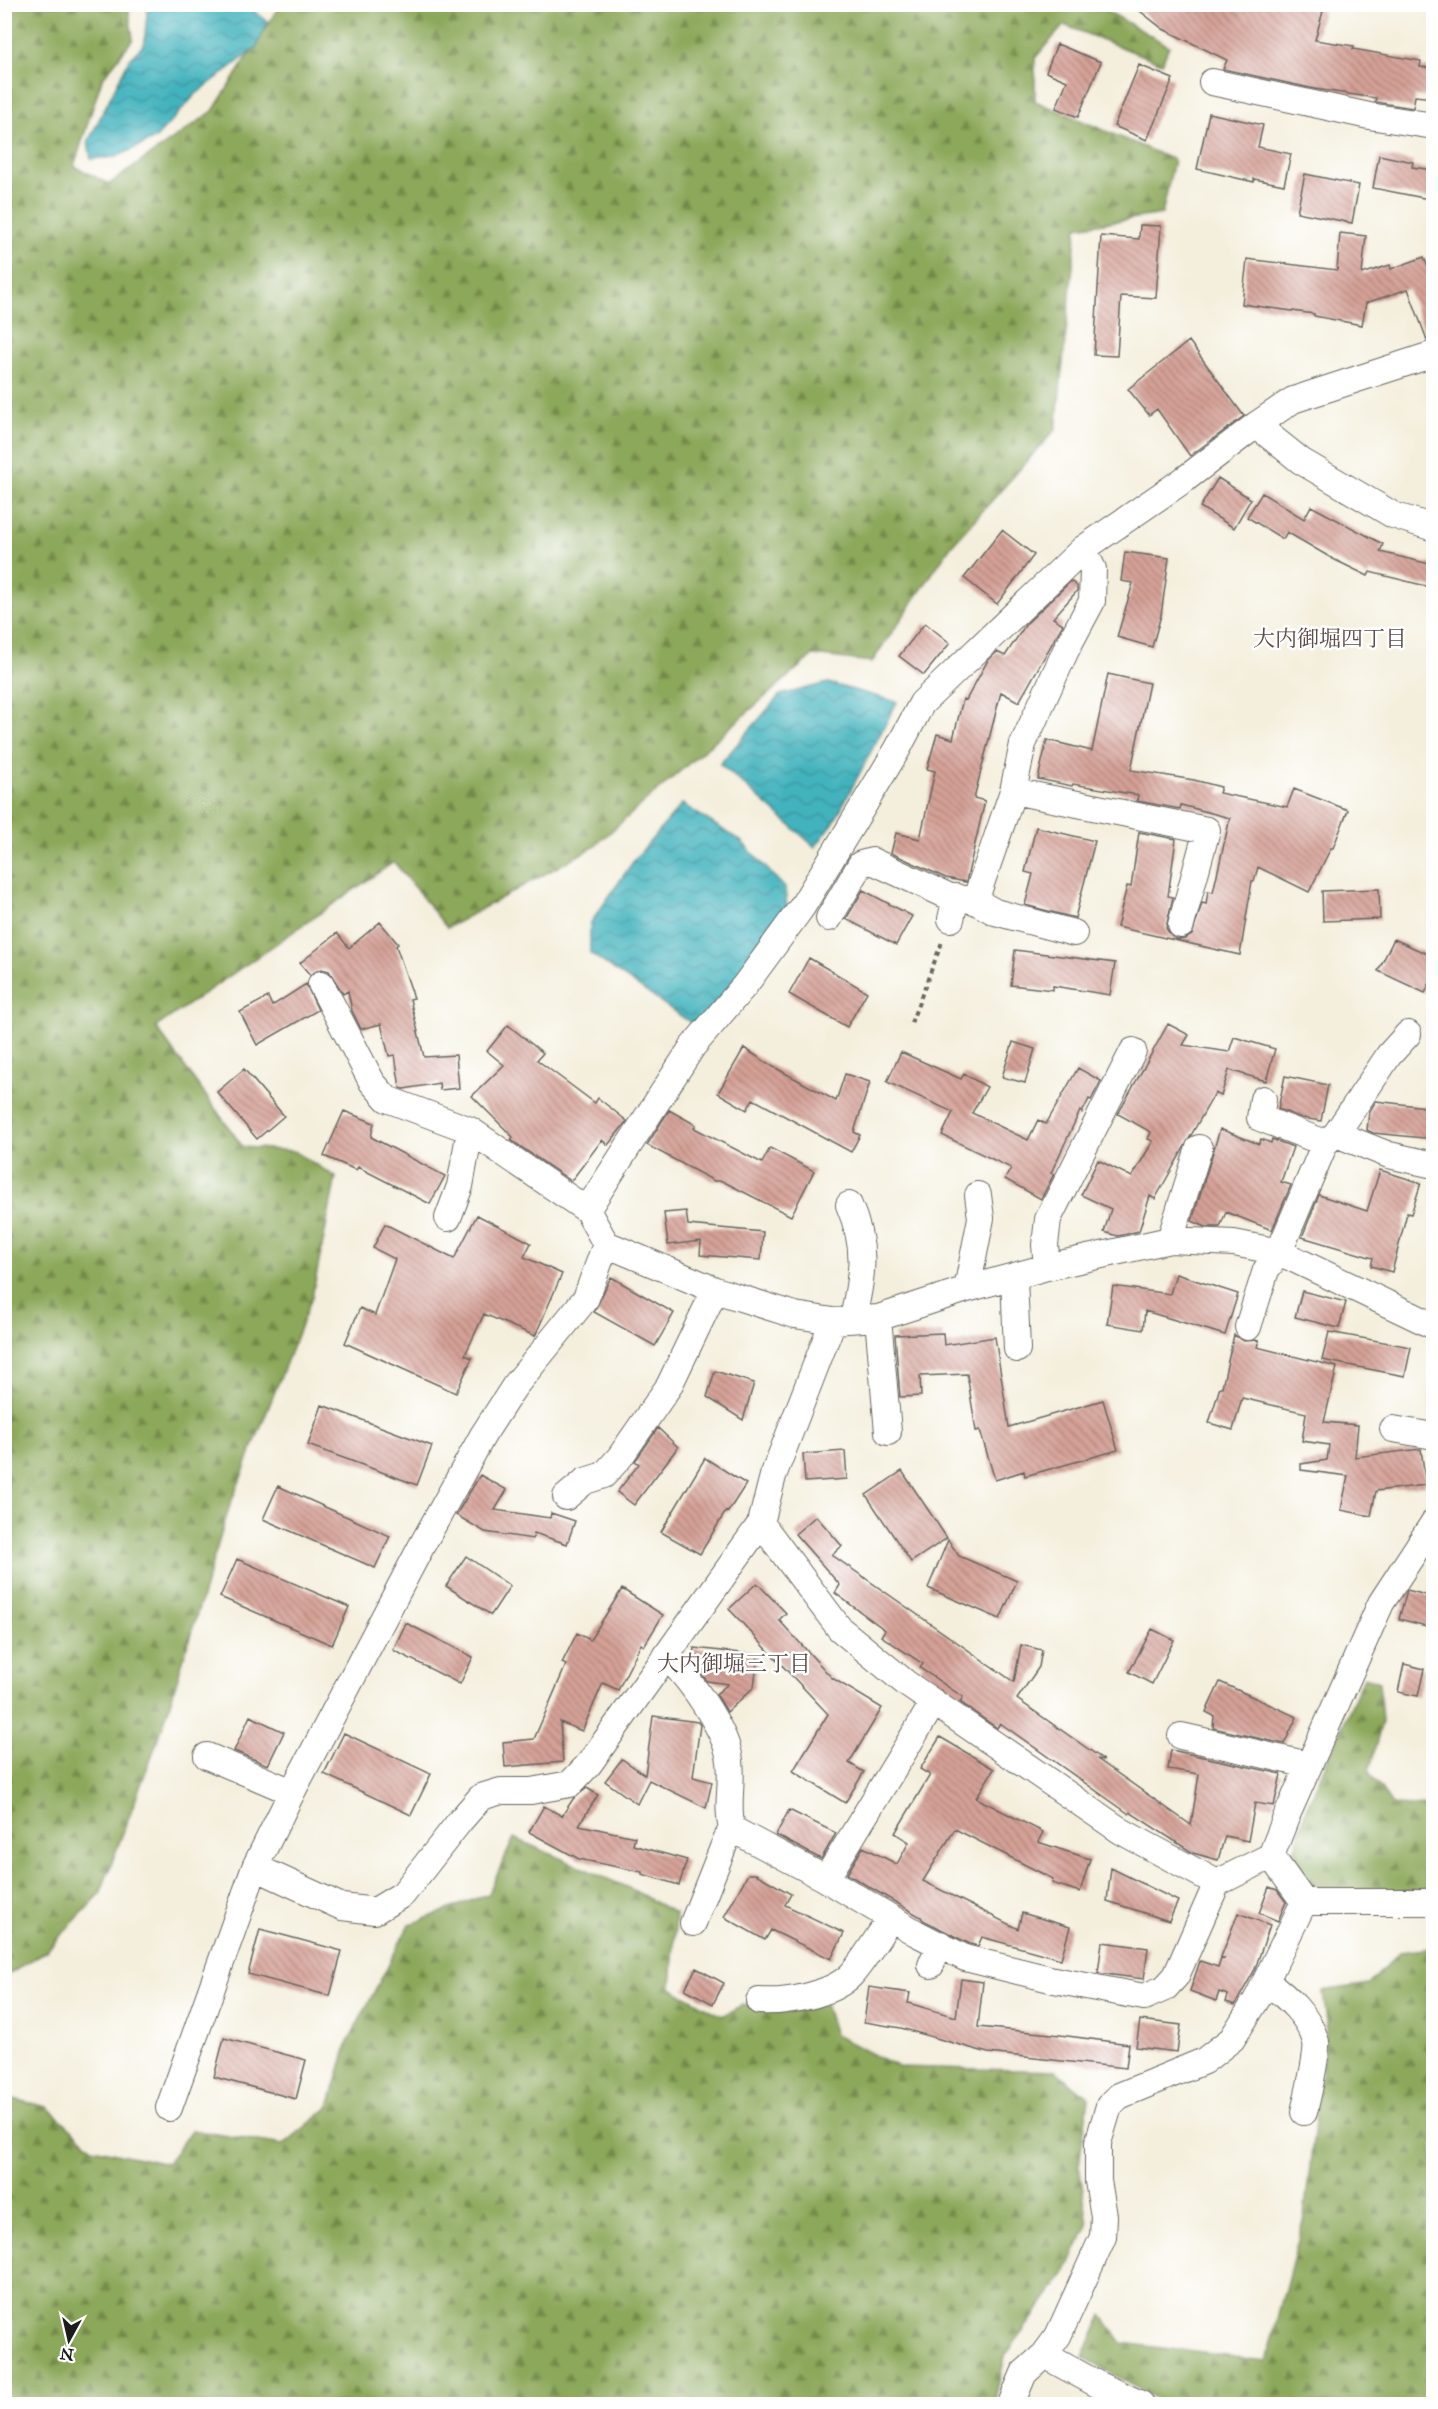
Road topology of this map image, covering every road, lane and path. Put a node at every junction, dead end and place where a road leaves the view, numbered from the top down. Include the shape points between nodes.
1 (1212, 82) dead end
2 (1434, 126) edge
3 (1434, 354) edge
4 (1256, 425) junction
5 (1434, 528) edge
6 (1083, 549) junction
7 (1013, 791) junction
8 (961, 905) junction
9 (829, 918) dead end
10 (1181, 926) dead end
11 (1074, 933) dead end
12 (321, 984) dead end
13 (911, 1023) dead end
14 (1408, 1034) dead end
15 (1132, 1051) dead end
16 (1263, 1099) dead end
17 (470, 1130) junction
18 (1330, 1139) junction
19 (1201, 1164) dead end
20 (1434, 1165) edge
21 (978, 1195) dead end
22 (849, 1205) dead end
23 (587, 1210) junction
24 (448, 1218) dead end
25 (1170, 1240) junction
26 (606, 1244) junction
27 (1279, 1252) junction
28 (1047, 1267) junction
29 (1014, 1278) junction
30 (967, 1289) junction
31 (715, 1290) junction
32 (878, 1318) junction
33 (843, 1320) junction
34 (1434, 1326) edge
35 (1248, 1327) dead end
36 (1017, 1349) dead end
37 (1393, 1429) dead end
38 (888, 1432) dead end
39 (1434, 1436) edge
40 (566, 1497) dead end
41 (1434, 1522) edge
42 (761, 1523) junction
43 (666, 1656) junction
44 (934, 1702) junction
45 (1181, 1736) dead end
46 (207, 1756) dead end
47 (1309, 1765) junction
48 (292, 1792) junction
49 (732, 1829) junction
50 (1271, 1856) junction
51 (255, 1867) junction
52 (826, 1879) junction
53 (1217, 1883) junction
54 (1304, 1902) junction
55 (1434, 1902) edge
56 (891, 1918) junction
57 (693, 1923) dead end
58 (1266, 1981) junction
59 (759, 2001) dead end
60 (169, 2108) dead end
61 (1304, 2112) dead end
62 (1044, 2355) junction
63 (1011, 2404) edge
64 (1141, 2404) edge

1 - 2 street
3 - 4 street via 1293,400
4 - 5 street via 1301,461 1393,515
4 - 6 street
6 - 7 street via 1093,569 1092,601 1023,744
6 - 23 street via 922,703 802,907 745,985 693,1046
7 - 8 street
7 - 10 street via 1207,830
8 - 9 street via 872,861 861,864
8 - 11 street
8 - 13 path
12 - 17 street via 372,1083 387,1099
14 - 18 street via 1383,1047
15 - 28 street via 1048,1219
16 - 18 street via 1260,1118
17 - 23 street
17 - 24 street via 460,1186
18 - 20 street
18 - 27 street
19 - 25 street
21 - 30 street via 981,1218
22 - 33 street via 863,1249 860,1282
23 - 26 street
25 - 27 street via 1234,1243
25 - 28 street
26 - 31 street
26 - 48 street via 585,1298 514,1387 483,1435
27 - 34 street
27 - 35 street via 1266,1270
28 - 29 street
29 - 30 street
29 - 36 street
30 - 32 street
31 - 33 street via 795,1315
31 - 40 street via 669,1386 620,1457 604,1475 585,1481
32 - 33 street
32 - 38 street
33 - 42 street via 773,1476
37 - 39 street
41 - 47 street via 1381,1603
42 - 43 street
42 - 44 street via 840,1629
43 - 49 street via 681,1669 721,1731 730,1760 728,1813
43 - 51 street via 589,1764 570,1784 531,1791 501,1791 481,1797 403,1894 375,1911 342,1907
44 - 52 street
44 - 53 street via 1120,1831
45 - 47 street
46 - 48 street
47 - 50 street
48 - 51 street
49 - 52 street
49 - 57 street
50 - 53 street
50 - 54 street
51 - 60 street
52 - 56 street
53 - 56 street via 1176,1976 1165,1988 1144,1997 935,1954
54 - 55 street
54 - 58 street
56 - 59 street via 851,1975 836,1987 786,2002
58 - 61 street via 1302,2014 1316,2044
58 - 62 street via 1232,2039 1204,2061 1119,2096 1108,2106 1098,2143 1103,2237 1058,2336
62 - 63 street via 1024,2373
62 - 64 street

